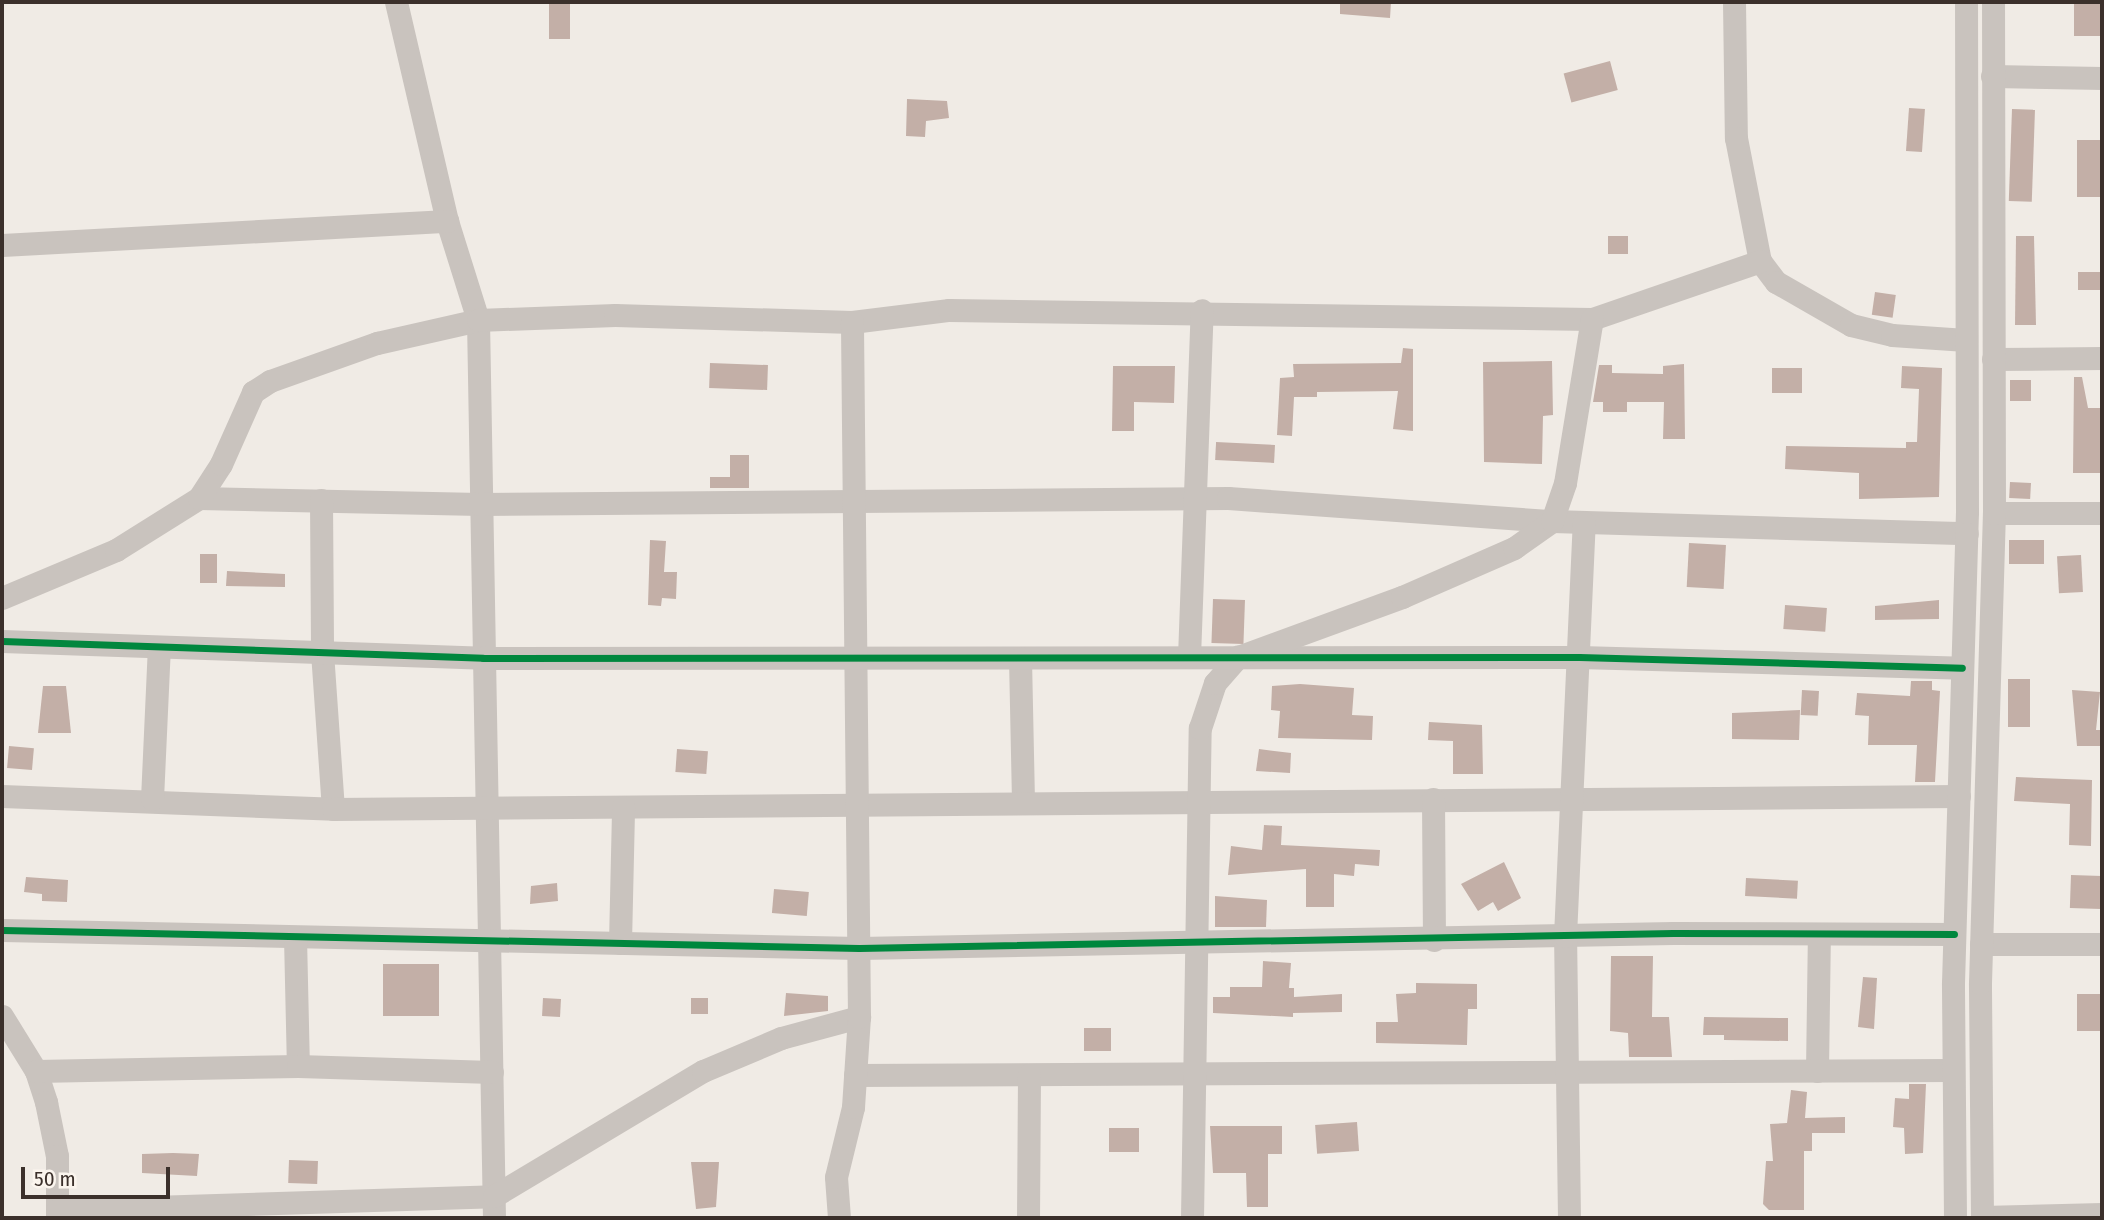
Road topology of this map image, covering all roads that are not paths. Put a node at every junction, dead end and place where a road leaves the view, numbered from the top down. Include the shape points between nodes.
1 (396, 2) edge
2 (1734, 2) edge
3 (1966, 2) edge
4 (1993, 2) edge
5 (1992, 76) junction
6 (2102, 78) edge
7 (447, 220) junction
8 (2, 245) edge
9 (1760, 261) junction
10 (1202, 310) junction
11 (1592, 319) junction
12 (478, 320) junction
13 (852, 322) junction
14 (1966, 340) junction
15 (2102, 358) edge
16 (1993, 359) junction
17 (200, 498) junction
18 (1196, 498) junction
19 (321, 500) junction
20 (853, 500) junction
21 (480, 503) junction
22 (1994, 513) junction
23 (2102, 513) edge
24 (1552, 520) junction
25 (1584, 522) junction
26 (1967, 533) junction
27 (2, 598) edge
28 (2, 641) edge
29 (159, 647) junction
30 (322, 652) junction
31 (1189, 657) junction
32 (1238, 657) junction
33 (1579, 657) junction
34 (483, 658) junction
35 (855, 658) junction
36 (1020, 658) junction
37 (1962, 668) junction
38 (2, 796) edge
39 (1959, 796) junction
40 (152, 799) junction
41 (1574, 799) junction
42 (1433, 800) junction
43 (1023, 801) junction
44 (1199, 801) junction
45 (857, 802) junction
46 (489, 806) junction
47 (624, 807) junction
48 (333, 809) junction
49 (2, 930) edge
50 (1819, 934) junction
51 (1954, 934) junction
52 (1565, 936) junction
53 (295, 937) junction
54 (1434, 940) junction
55 (490, 941) junction
56 (620, 943) junction
57 (1981, 944) junction
58 (2102, 944) edge
59 (1196, 946) junction
60 (859, 947) junction
61 (2, 1016) edge
62 (859, 1017) junction
63 (299, 1066) junction
64 (1953, 1070) junction
65 (36, 1071) junction
66 (1816, 1071) junction
67 (492, 1072) junction
68 (1564, 1073) junction
69 (855, 1075) junction
70 (1029, 1075) junction
71 (1194, 1077) junction
72 (494, 1207) edge
73 (274, 1211) edge
74 (57, 1214) edge
75 (2102, 1214) edge
76 (1982, 1217) edge
77 (839, 1218) edge
78 (1028, 1218) edge
79 (1192, 1218) edge
80 (1569, 1218) edge
81 (1955, 1218) edge

1 - 7 street
2 - 9 street via 1736,138
3 - 14 street
4 - 5 street
5 - 6 street
5 - 16 street
7 - 8 street
7 - 12 street
9 - 11 street
9 - 14 street via 1776,282 1851,325 1892,335
10 - 11 street
10 - 13 street via 949,310
10 - 18 street
11 - 24 street via 1565,483
12 - 13 street via 615,315
12 - 17 street via 329,358 253,392 221,464
12 - 21 street
13 - 20 street
14 - 26 street
15 - 16 street
16 - 22 street
17 - 19 street
17 - 27 street via 116,550
18 - 20 street
18 - 24 street
18 - 31 street
19 - 21 street
19 - 30 street
20 - 21 street
20 - 35 street
21 - 34 street
22 - 23 street
22 - 57 street
24 - 25 street
24 - 32 street via 1514,548 1402,597
25 - 26 street
25 - 33 street
26 - 37 street
28 - 29 street
29 - 30 street
29 - 40 street
30 - 34 street
30 - 48 street
31 - 32 street
31 - 36 street
32 - 33 street
32 - 44 street via 1215,683 1200,728
33 - 37 street
33 - 41 street
34 - 35 street
34 - 46 street
35 - 36 street
35 - 45 street
36 - 43 street
37 - 39 street
38 - 40 street
39 - 41 street
39 - 51 street
40 - 48 street
41 - 42 street
41 - 52 street
42 - 44 street
42 - 54 street
43 - 44 street
43 - 45 street
44 - 59 street
45 - 47 street
45 - 60 street
46 - 47 street
46 - 48 street
46 - 55 street
47 - 56 street
49 - 53 street
50 - 51 street
50 - 52 street
50 - 66 street
51 - 64 street
52 - 54 street
52 - 68 street
53 - 55 street
53 - 63 street
54 - 59 street
55 - 56 street
55 - 67 street
56 - 60 street
57 - 58 street
57 - 76 street
59 - 60 street
59 - 71 street
60 - 62 street
61 - 65 street
62 - 69 street
62 - 72 street via 781,1038 703,1071
63 - 65 street
63 - 67 street
64 - 66 street
64 - 81 street
65 - 74 street via 57,1156
66 - 68 street
67 - 72 street
68 - 71 street
68 - 80 street
69 - 70 street
69 - 77 street via 836,1177
70 - 71 street
70 - 78 street
71 - 79 street
72 - 73 street
73 - 74 street
75 - 76 street

